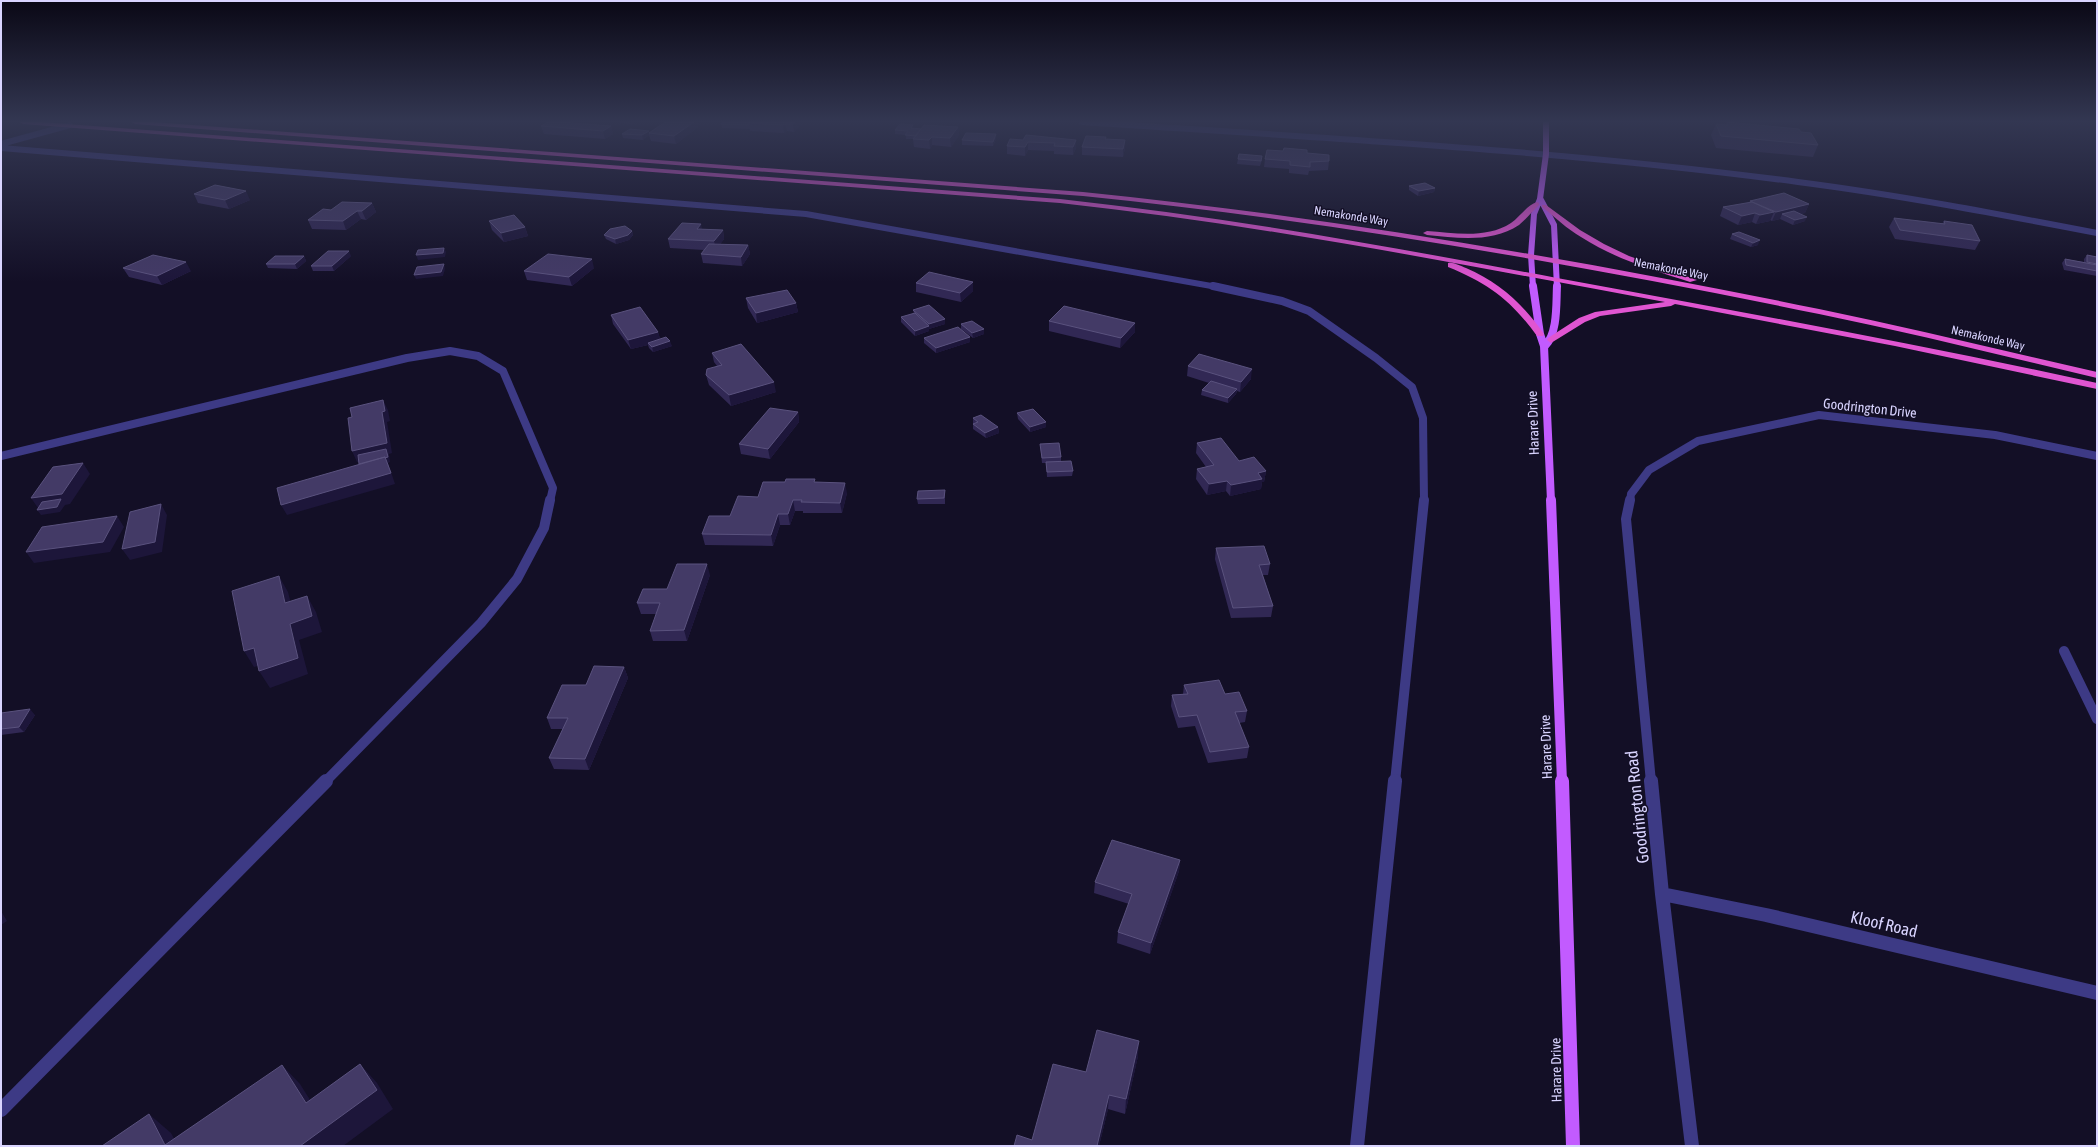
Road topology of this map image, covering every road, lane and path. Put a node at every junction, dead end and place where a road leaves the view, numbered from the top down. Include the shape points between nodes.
1 (331, 176) edge
2 (730, 176) edge
3 (840, 176) edge
4 (1544, 176) edge
5 (1738, 176) edge
6 (1541, 203) junction
7 (1361, 230) junction
8 (2097, 234) edge
9 (1531, 255) junction
10 (1431, 257) junction
11 (1556, 260) junction
12 (1531, 275) junction
13 (1558, 280) junction
14 (1742, 295) junction
15 (1683, 303) junction
16 (1540, 334) junction
17 (1548, 343) junction
18 (2097, 375) edge
19 (2097, 386) edge
20 (1, 456) edge
21 (2097, 456) edge
22 (1649, 470) joint
23 (2064, 651) dead end
24 (2097, 719) edge
25 (1662, 894) junction
26 (2097, 993) edge
27 (1, 1110) edge
28 (1357, 1146) edge
29 (1573, 1146) edge
30 (1692, 1146) edge

1 - 28 street via 828,217 1192,281 1282,301 1309,311 1370,354 1413,390 1423,418 1425,491
2 - 10 highway, Nemakonde Way via 1089,203 1170,212
3 - 7 highway, Nemakonde Way via 1173,203
4 - 6 main road, Harare Drive
5 - 8 street via 1890,195
6 - 7 highway via 1516,224 1475,236
6 - 9 main road, Harare Drive via 1534,214
6 - 11 main road, Harare Drive via 1554,225
6 - 14 highway via 1588,239 1616,253
7 - 9 highway, Nemakonde Way
9 - 11 highway, Nemakonde Way
9 - 12 main road, Harare Drive
10 - 12 highway, Nemakonde Way
10 - 16 highway via 1460,268 1511,297
11 - 13 main road, Harare Drive
11 - 14 highway, Nemakonde Way
12 - 13 highway, Nemakonde Way
12 - 16 main road, Harare Drive
13 - 15 highway, Nemakonde Way
13 - 17 main road, Harare Drive
14 - 18 highway, Nemakonde Way
15 - 17 highway via 1598,314 1582,320
15 - 19 highway, Nemakonde Way via 1948,353
16 - 17 main road, Harare Drive
17 - 29 main road, Harare Drive via 1568,889
20 - 27 street via 407,358 450,351 478,356 503,371 553,488 544,528 517,579 481,623
21 - 22 street, Goodrington Drive via 1995,435 1819,415 1698,441
22 - 25 street, Goodrington Road via 1631,494 1626,519
23 - 24 street
25 - 26 street, Kloof Road via 1766,915
25 - 30 street, Goodrington Road

